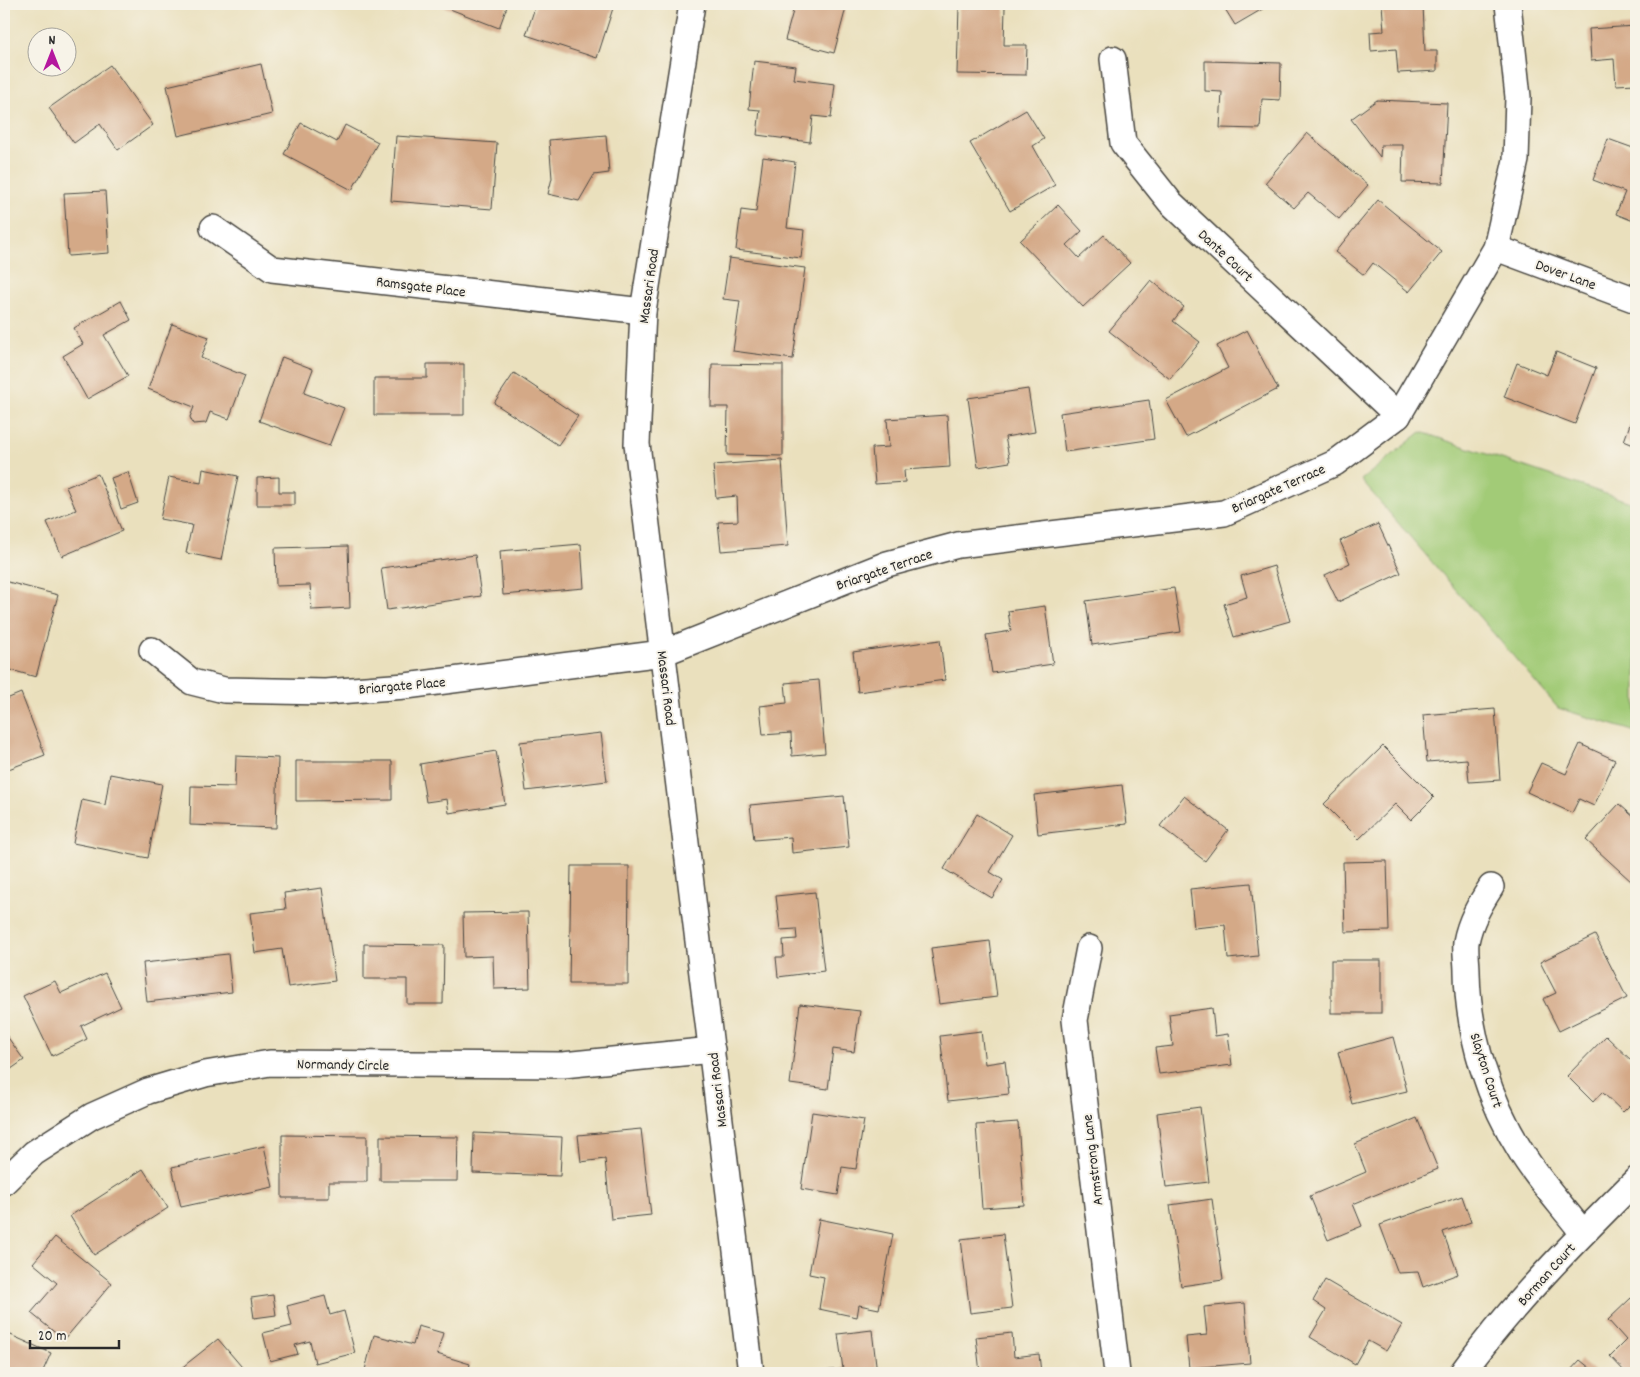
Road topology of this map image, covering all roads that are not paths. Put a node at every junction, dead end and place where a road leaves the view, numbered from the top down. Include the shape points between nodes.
1 (692, 4) edge
2 (1508, 4) edge
3 (1113, 60) dead end
4 (213, 228) dead end
5 (1496, 248) junction
6 (1636, 300) edge
7 (643, 311) junction
8 (1398, 416) junction
9 (152, 650) dead end
10 (663, 653) junction
11 (1491, 887) dead end
12 (1089, 948) dead end
13 (712, 1050) junction
14 (1636, 1180) edge
15 (4, 1182) edge
16 (1583, 1233) junction
17 (751, 1373) edge
18 (1117, 1373) edge
19 (1462, 1373) edge

1 - 7 street, Massari Road
2 - 5 street, Briargate Terrace via 1518,97 1516,160
3 - 8 street, Dante Court via 1123,143 1170,202
4 - 7 street, Ramsgate Place via 272,269
5 - 6 street, Dover Lane
5 - 8 street, Briargate Terrace
7 - 10 street, Massari Road via 637,444
8 - 10 street, Briargate Terrace via 1335,463 1224,513 958,545 887,564
9 - 10 street, Briargate Place via 192,682 224,690 325,692 406,686
10 - 13 street, Massari Road
11 - 16 street, Slayton Court via 1475,912 1466,942 1467,991 1475,1038 1504,1123 1524,1156
12 - 18 street, Armstrong Lane via 1075,1020
13 - 15 street, Normandy Circle via 563,1065 270,1063 205,1074 148,1091 92,1116 34,1154
13 - 17 street, Massari Road
14 - 16 street, Borman Court
16 - 19 street, Borman Court

